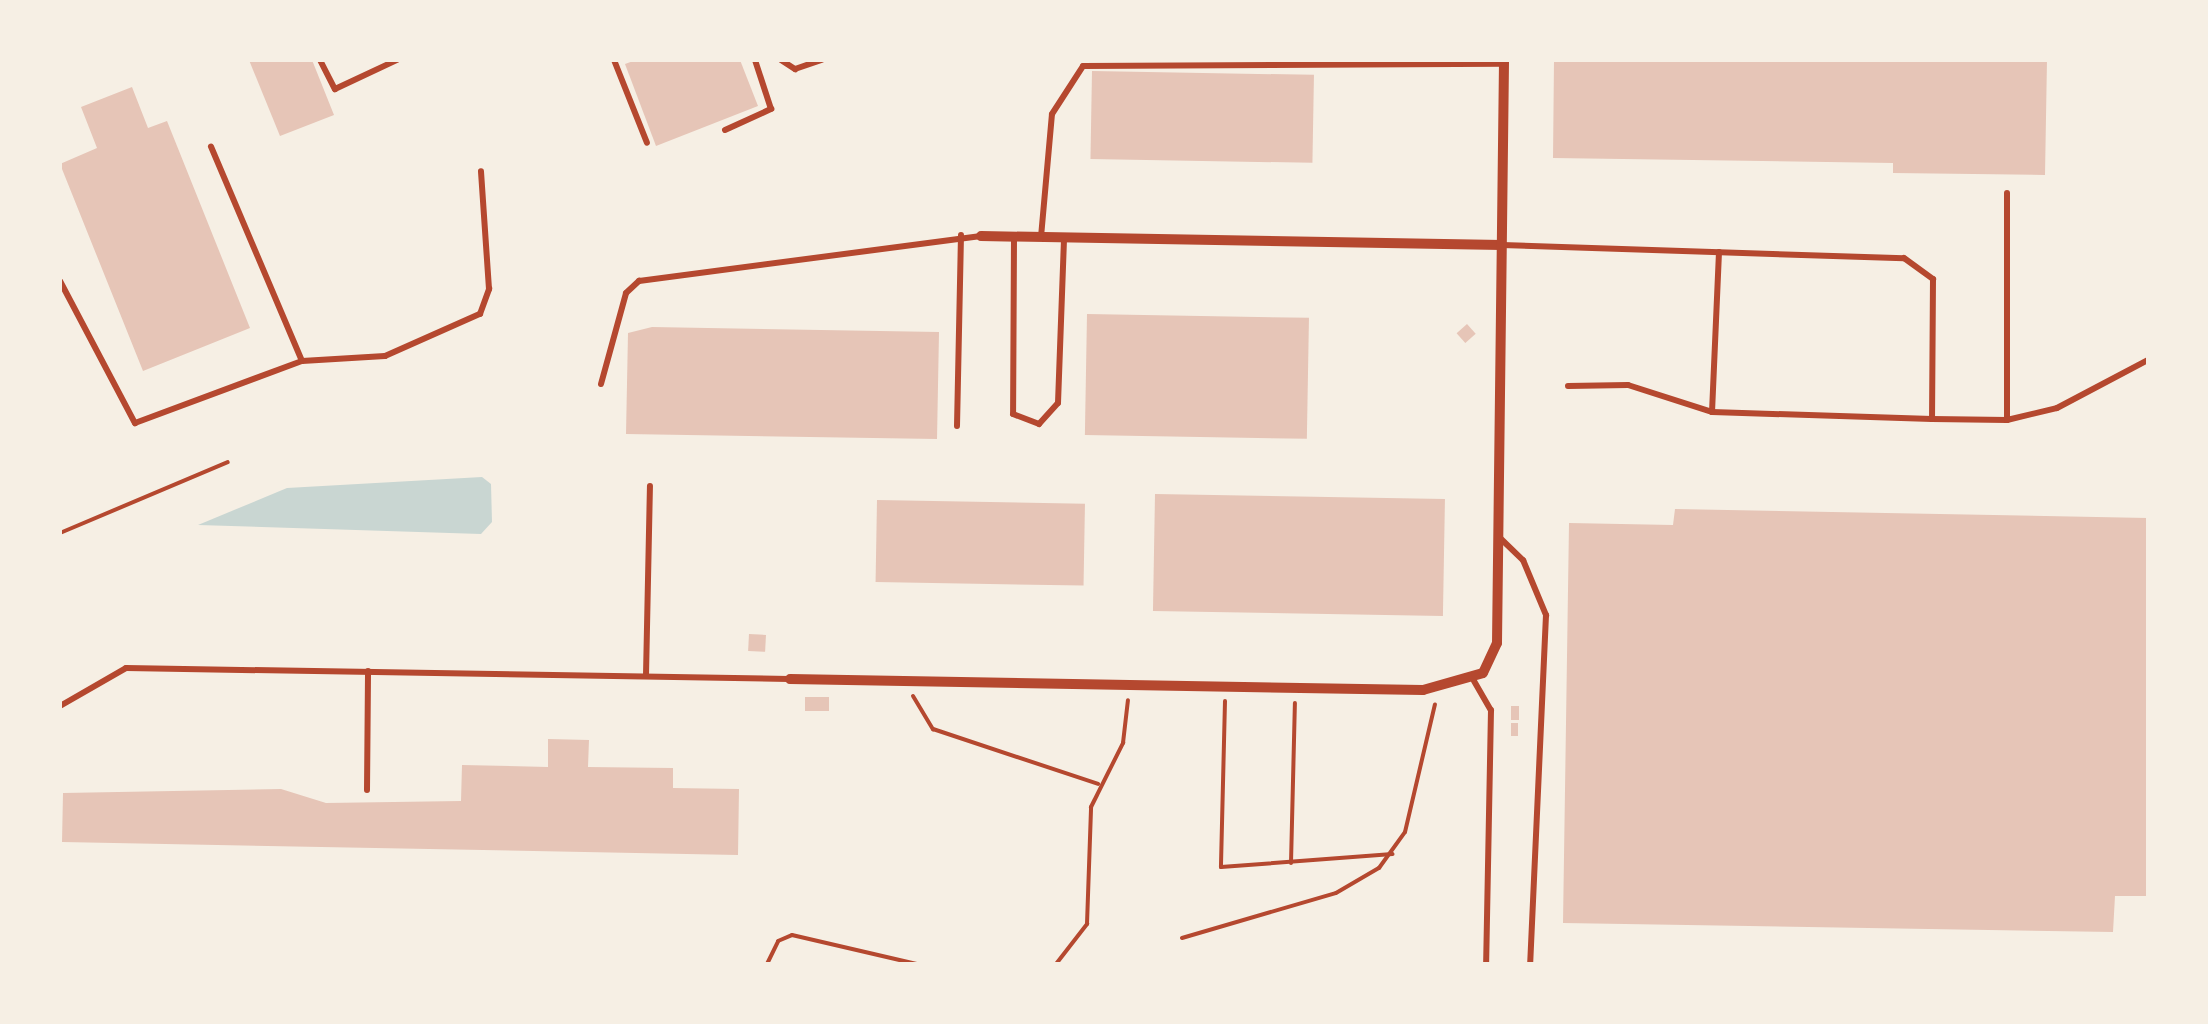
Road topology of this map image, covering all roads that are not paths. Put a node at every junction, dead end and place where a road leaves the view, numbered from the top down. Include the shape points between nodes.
1 (320, 60) edge
2 (397, 60) edge
3 (614, 60) edge
4 (755, 60) edge
5 (780, 60) edge
6 (822, 60) edge
7 (1504, 62) edge
8 (725, 130) dead end
9 (648, 143) dead end
10 (211, 147) dead end
11 (481, 171) dead end
12 (2006, 193) dead end
13 (962, 235) junction
14 (981, 236) joint
15 (1014, 236) junction
16 (1041, 237) junction
17 (1064, 238) junction
18 (1502, 245) junction
19 (1719, 252) junction
20 (60, 282) edge
21 (2148, 360) edge
22 (302, 361) junction
23 (601, 384) dead end
24 (1568, 386) dead end
25 (1712, 412) junction
26 (1932, 419) junction
27 (2007, 420) junction
28 (957, 426) dead end
29 (650, 486) dead end
30 (1497, 536) junction
31 (368, 671) junction
32 (646, 675) junction
33 (790, 679) joint
34 (1474, 680) junction
35 (60, 706) edge
36 (367, 790) dead end
37 (1486, 964) edge
38 (1530, 964) edge

1 - 2 lane via 336,88
3 - 9 lane
4 - 8 lane via 771,110
5 - 6 lane via 795,69
7 - 16 lane via 1084,66 1052,114
7 - 18 street
10 - 22 lane
11 - 22 lane via 489,289 480,314 385,356
12 - 27 lane
13 - 14 lane
13 - 23 lane via 639,280 626,293
13 - 28 lane
14 - 15 street
15 - 16 street
15 - 17 lane via 1012,404 1027,424 1049,418 1058,403
16 - 17 street
17 - 18 street
18 - 19 lane
18 - 30 street
19 - 25 lane
19 - 26 lane via 1922,265 1933,280
20 - 22 lane via 134,423
21 - 27 lane via 2057,408
24 - 25 lane via 1628,385
25 - 26 lane
26 - 27 lane
29 - 32 lane
30 - 34 street via 1497,643
30 - 38 lane via 1522,560 1546,615
31 - 32 lane
31 - 35 lane via 126,668
31 - 36 lane
32 - 33 lane
33 - 34 street via 1435,690
34 - 37 lane via 1491,710

